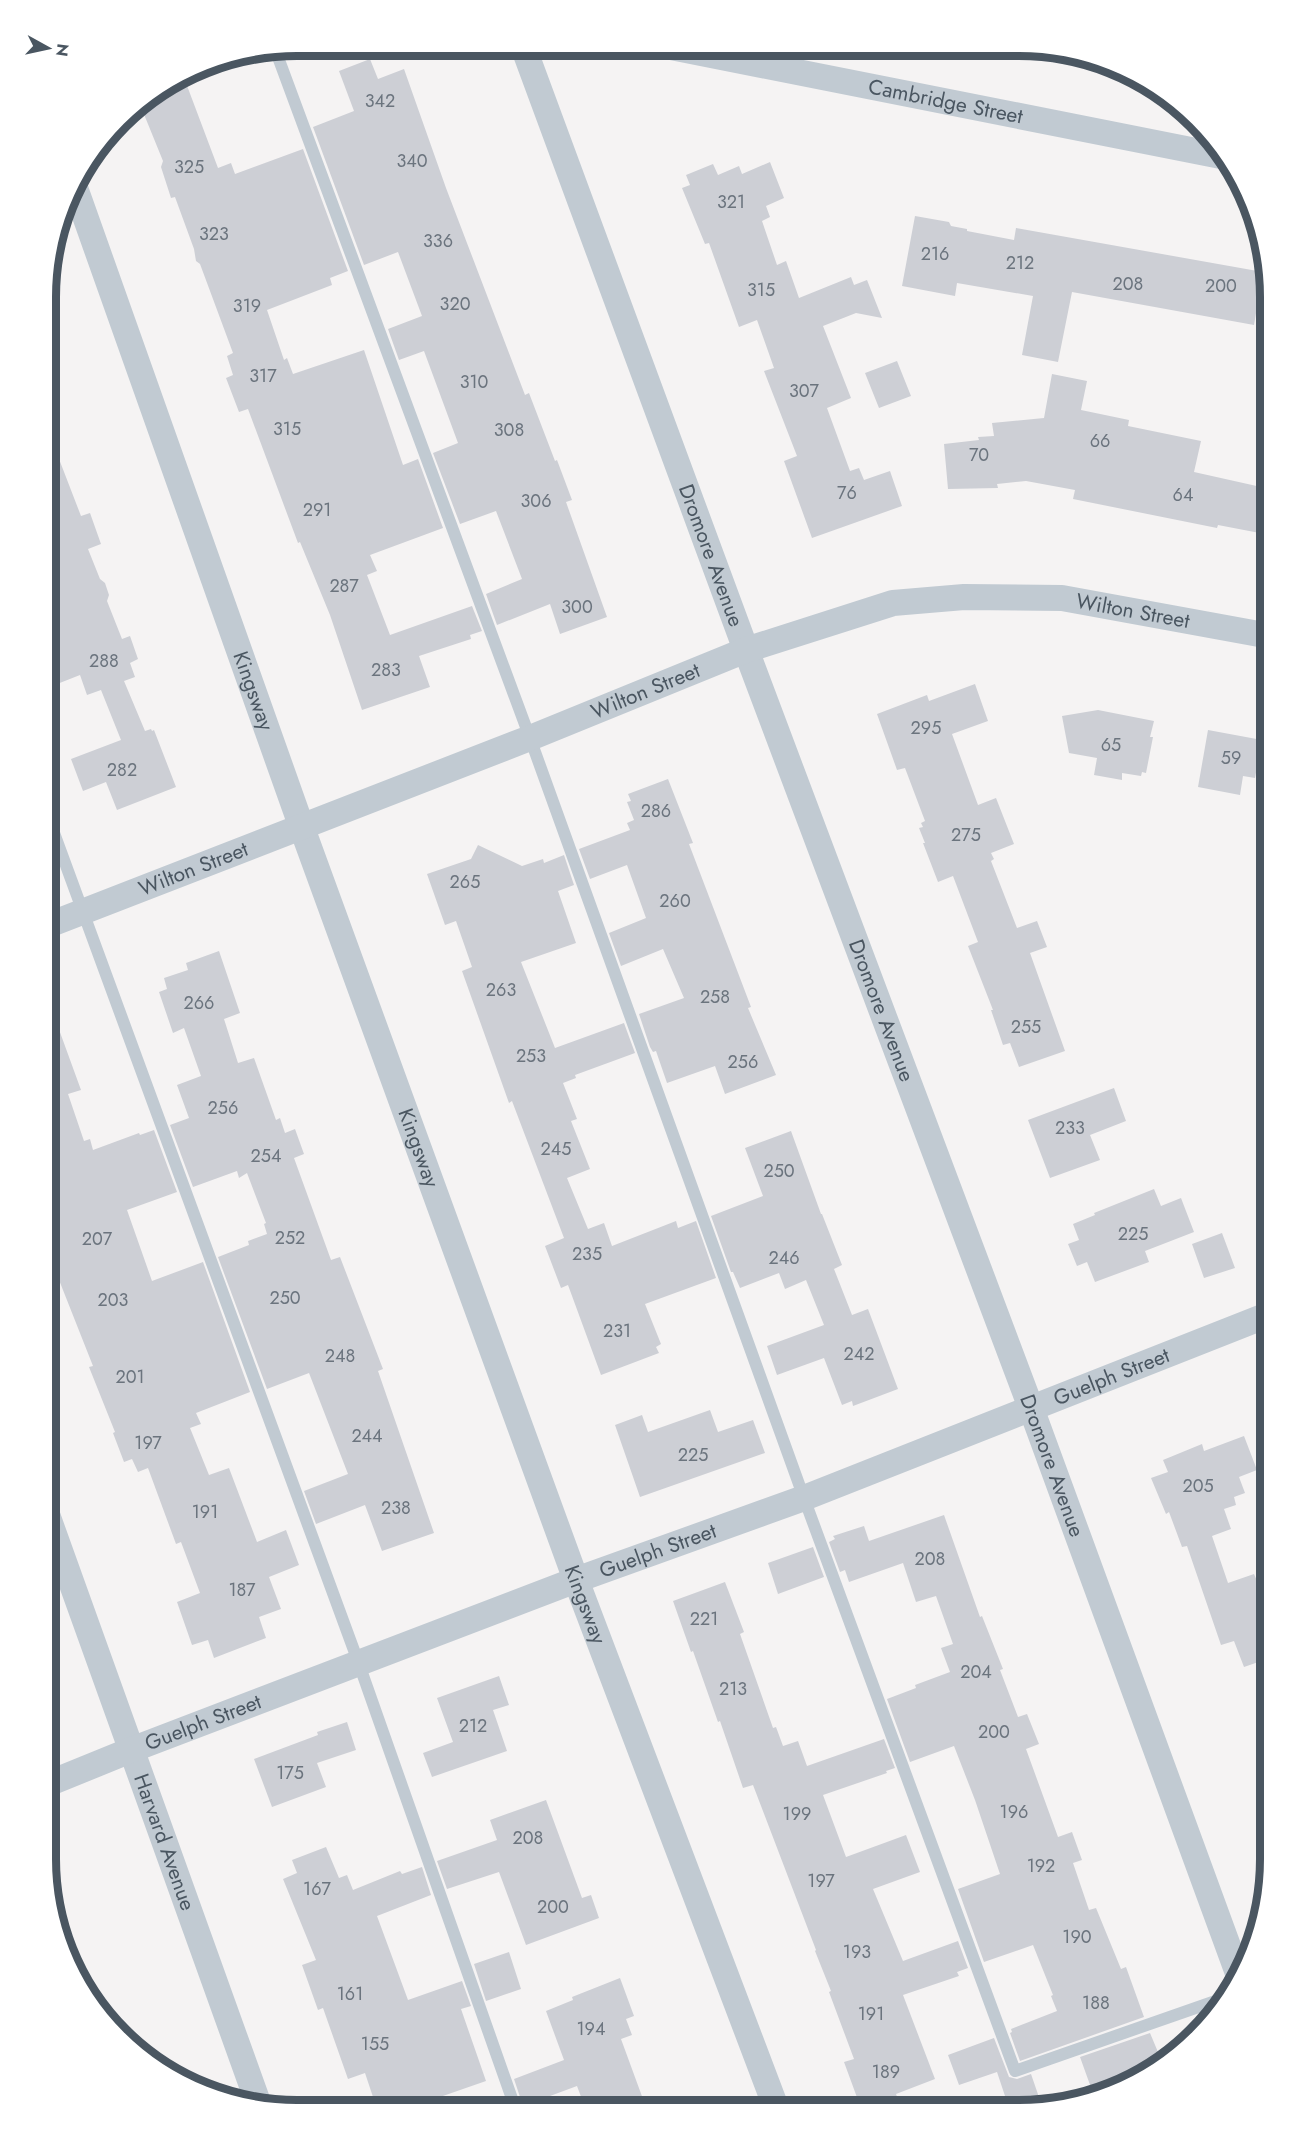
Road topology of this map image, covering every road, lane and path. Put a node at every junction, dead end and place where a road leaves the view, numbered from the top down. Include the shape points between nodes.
1 (278, 56) edge
2 (527, 56) edge
3 (716, 56) edge
4 (1213, 154) edge
5 (78, 195) edge
6 (1260, 634) edge
7 (746, 650) junction
8 (530, 738) junction
9 (302, 828) junction
10 (56, 839) edge
11 (82, 912) junction
12 (56, 922) edge
13 (1260, 1318) edge
14 (1031, 1408) junction
15 (804, 1498) junction
16 (56, 1540) edge
17 (576, 1580) junction
18 (359, 1664) junction
19 (131, 1750) junction
20 (56, 1781) edge
21 (1235, 1966) edge
22 (1213, 2002) edge
23 (256, 2097) edge
24 (512, 2100) edge
25 (773, 2100) edge

1 - 8 lane
2 - 7 street, Dromore Avenue
3 - 4 street, Cambridge Street
5 - 9 street, Kingsway
6 - 7 street, Wilton Street via 1062,598 964,597 893,603
7 - 8 street, Wilton Street
7 - 14 street, Dromore Avenue
8 - 9 street, Wilton Street
8 - 15 lane
9 - 11 street, Wilton Street
9 - 17 street, Kingsway
10 - 11 lane
11 - 12 street, Wilton Street
11 - 18 lane
13 - 14 street, Guelph Street
14 - 15 street, Guelph Street
14 - 21 street, Dromore Avenue
15 - 17 street, Guelph Street
15 - 22 lane via 1015,2071
16 - 19 street, Harvard Avenue
17 - 18 street, Guelph Street
17 - 25 street, Kingsway
18 - 19 street, Guelph Street
18 - 24 lane
19 - 20 street, Guelph Street
19 - 23 street, Harvard Avenue

